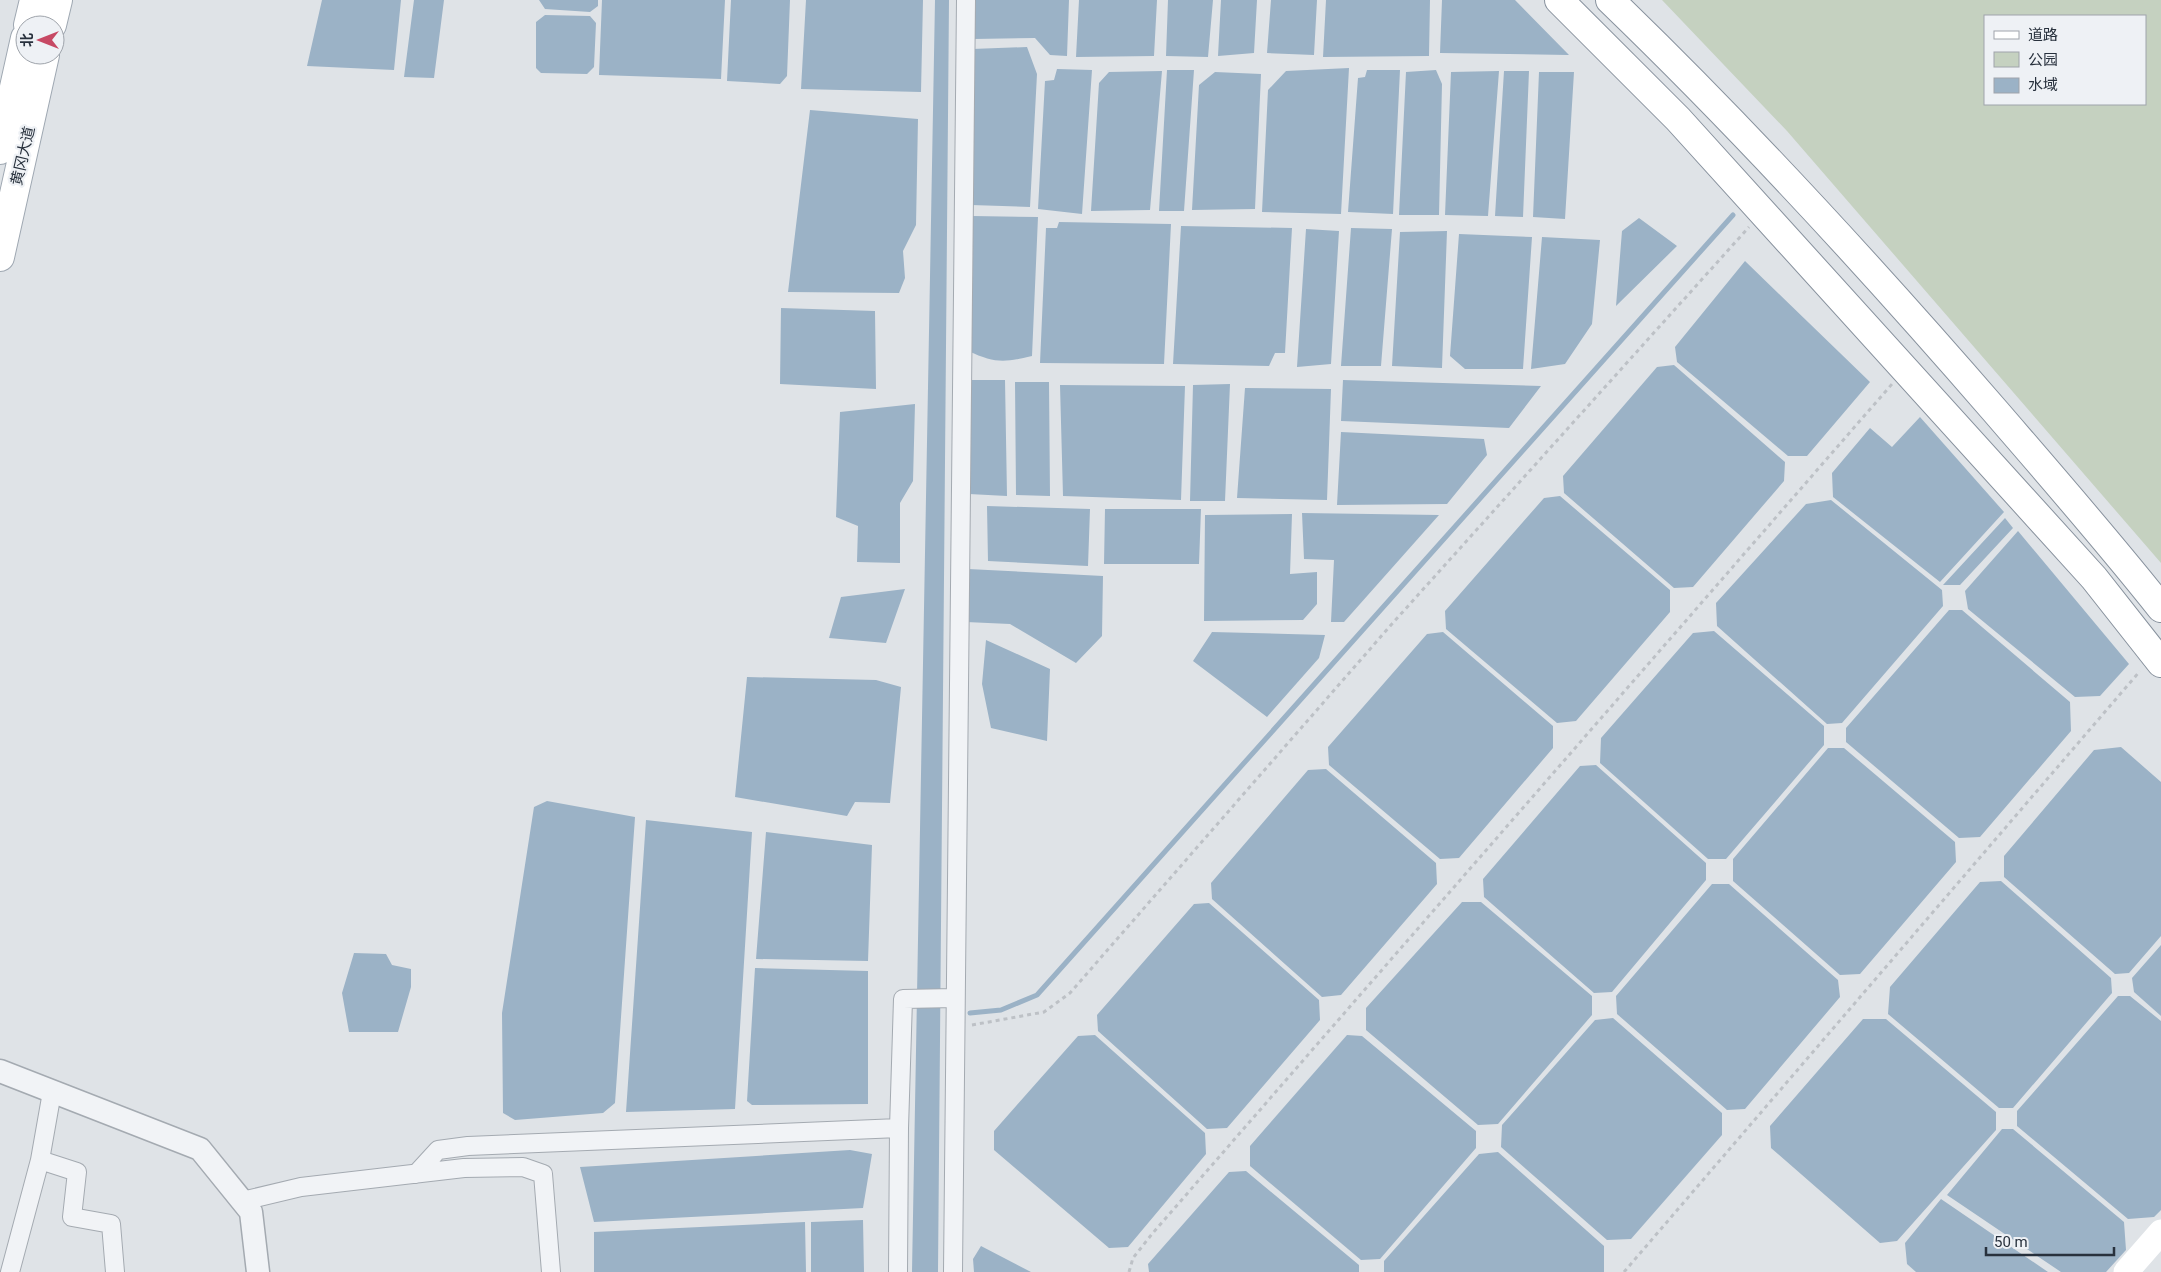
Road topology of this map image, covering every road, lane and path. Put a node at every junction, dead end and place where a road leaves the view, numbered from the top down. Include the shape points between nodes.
1 (34, 0) edge
2 (58, 0) edge
3 (966, 0) edge
4 (1559, 0) edge
5 (1610, 0) edge
6 (30, 15) edge
7 (54, 15) edge
8 (19, 65) edge
9 (43, 65) edge
10 (1680, 68) junction
11 (1652, 94) junction
12 (0, 150) edge
13 (1762, 212) junction
14 (0, 257) edge
15 (1858, 257) junction
16 (1827, 284) junction
17 (1905, 370) junction
18 (2161, 608) edge
19 (2158, 659) edge
20 (955, 998) junction
21 (955, 1028) junction
22 (0, 1071) edge
23 (52, 1092) junction
24 (899, 1128) junction
25 (40, 1160) junction
26 (416, 1174) junction
27 (242, 1201) junction
28 (2161, 1232) edge
29 (10, 1272) edge
30 (115, 1272) edge
31 (258, 1272) edge
32 (551, 1272) edge
33 (898, 1272) edge
34 (953, 1272) edge
35 (1129, 1272) edge
36 (1624, 1272) edge
37 (2126, 1272) edge

1 - 6 main road
2 - 7 main road
3 - 20 street
4 - 11 main road
5 - 10 main road
8 - 12 main road, 黄冈大道
9 - 14 main road, 黄冈大道
10 - 11 main road
10 - 15 main road
11 - 13 main road
13 - 16 main road
13 - 21 path via 1391,625 1070,993 1044,1012
15 - 16 main road
15 - 18 main road via 2120,556
16 - 17 main road
17 - 19 main road via 2094,578
17 - 35 path via 1152,1234 1133,1258
19 - 36 path
20 - 21 street
20 - 24 street via 903,999
21 - 34 street
22 - 23 street
23 - 25 street
23 - 27 street via 200,1149
24 - 26 street via 468,1146 438,1150
24 - 33 street
25 - 29 street
25 - 30 street via 77,1172 72,1218 111,1224
26 - 27 street via 301,1187
26 - 32 street via 523,1166 543,1174
27 - 31 street via 251,1212
28 - 37 main road

